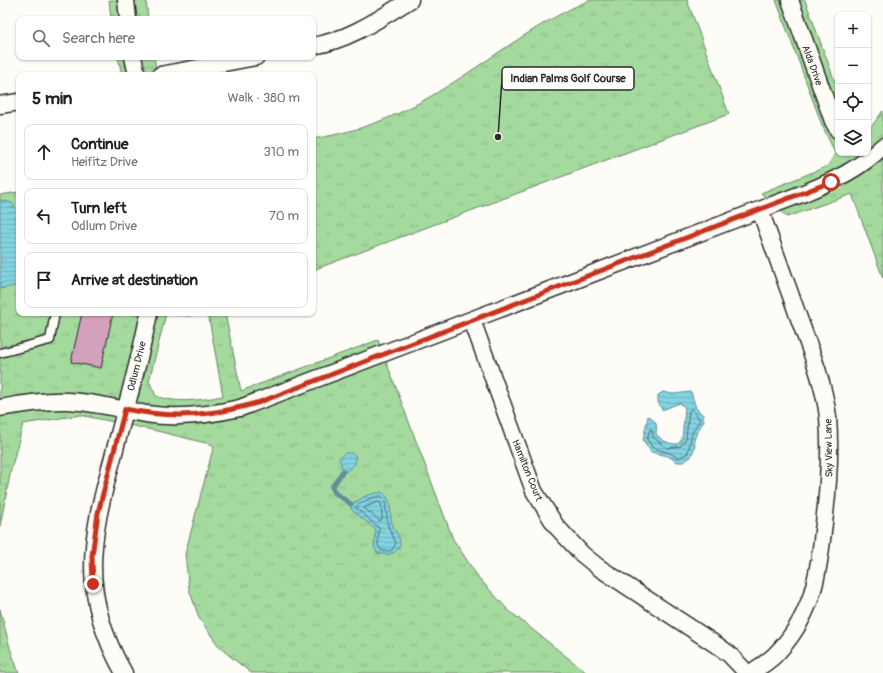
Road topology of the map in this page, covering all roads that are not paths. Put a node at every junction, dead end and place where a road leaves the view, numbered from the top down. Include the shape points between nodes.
1 (126, 0) edge
2 (410, 0) edge
3 (790, 0) edge
4 (128, 16) edge
5 (316, 45) edge
6 (134, 60) edge
7 (240, 60) edge
8 (136, 72) edge
9 (176, 72) edge
10 (16, 102) edge
11 (0, 105) edge
12 (835, 125) edge
13 (883, 146) edge
14 (858, 158) edge
15 (760, 210) junction
16 (54, 316) edge
17 (148, 316) edge
18 (472, 320) junction
19 (0, 353) edge
20 (0, 408) edge
21 (125, 409) junction
22 (124, 673) edge
23 (747, 673) edge
24 (751, 673) edge

1 - 4 street
2 - 5 street via 358,32
3 - 12 street, Alda Drive
6 - 8 street
7 - 9 street
10 - 11 street
13 - 14 street
14 - 15 street via 831,182
15 - 18 street
15 - 24 street, Sky View Lane via 818,370 828,415 830,457 819,571 810,601 784,645
16 - 19 lane via 50,340
17 - 21 street, Odlum Drive
18 - 21 street via 240,408 214,414 181,416 146,414
18 - 23 street, Hamilton Court via 534,491 556,526 598,567 718,646
20 - 21 street via 38,402 67,401
21 - 22 street, Odlum Drive via 98,513 92,556 93,584 99,616 111,651

